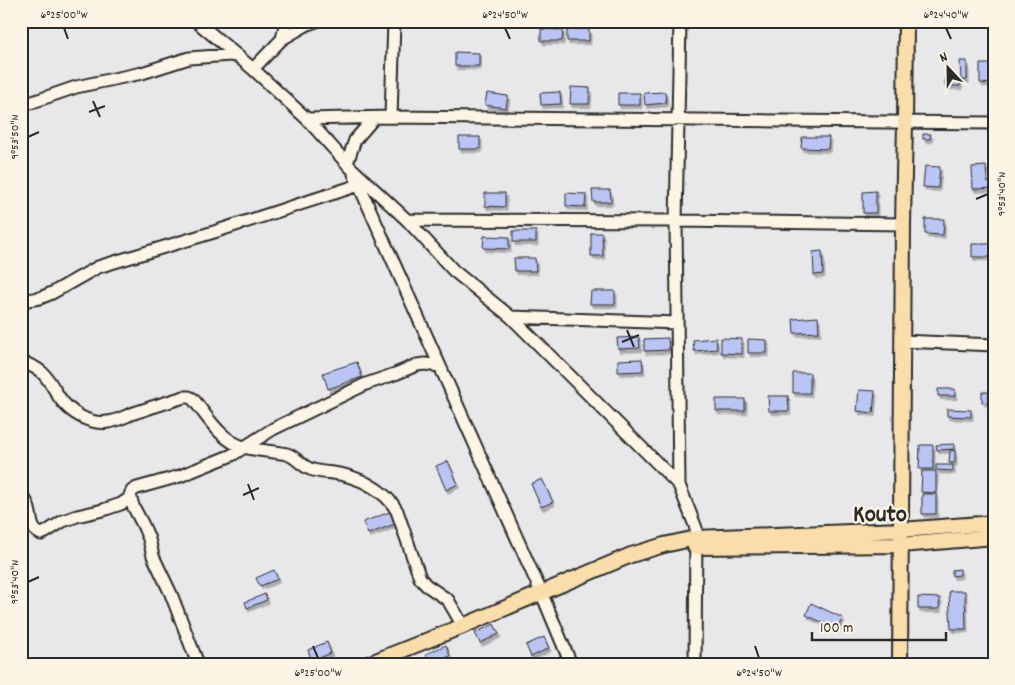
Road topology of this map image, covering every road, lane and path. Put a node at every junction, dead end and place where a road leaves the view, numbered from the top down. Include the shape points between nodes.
1 (196, 21) edge
2 (286, 21) edge
3 (317, 21) edge
4 (394, 21) edge
5 (680, 21) edge
6 (905, 21) edge
7 (282, 39) junction
8 (239, 57) junction
9 (253, 69) junction
10 (21, 106) edge
11 (391, 117) junction
12 (374, 118) junction
13 (308, 119) junction
14 (677, 120) junction
15 (906, 123) junction
16 (994, 123) edge
17 (349, 165) junction
18 (360, 185) junction
19 (407, 220) junction
20 (676, 220) junction
21 (903, 224) junction
22 (21, 302) edge
23 (511, 316) junction
24 (677, 323) junction
25 (902, 341) junction
26 (994, 345) edge
27 (21, 362) edge
28 (440, 366) junction
29 (245, 448) junction
30 (679, 485) junction
31 (21, 494) edge
32 (130, 498) junction
33 (994, 523) edge
34 (901, 530) junction
35 (994, 537) edge
36 (696, 543) junction
37 (902, 545) junction
38 (541, 592) junction
39 (463, 626) junction
40 (198, 664) edge
41 (368, 664) edge
42 (571, 664) edge
43 (695, 664) edge
44 (900, 664) edge

1 - 8 street
2 - 7 street
3 - 7 street
4 - 11 street
5 - 14 street
6 - 15 main road
7 - 9 street
8 - 9 street
8 - 10 street via 189,58 142,74 76,87
9 - 13 street
11 - 12 street
11 - 14 street
12 - 13 street
12 - 17 street via 356,140
13 - 17 street
14 - 15 street
14 - 20 street
15 - 16 street
15 - 21 main road
17 - 18 street
17 - 19 street
18 - 22 street via 98,268 52,293
18 - 28 street
19 - 20 street
19 - 23 street via 454,271
20 - 21 street
20 - 24 street
21 - 25 main road
23 - 24 street
23 - 30 street
24 - 30 street
25 - 26 street
25 - 34 main road
27 - 29 street via 39,369 64,404 83,418 112,421 189,397 227,439
28 - 29 street via 417,365 366,384 262,435
28 - 38 street
29 - 32 street via 180,476 137,488
29 - 39 street via 287,454 309,469 352,477 376,489 397,511 422,581 448,600
30 - 36 street via 696,528
31 - 32 street via 29,508 33,527 41,534 77,516 121,504
32 - 40 street via 150,539 153,556
33 - 34 main road
34 - 36 main road
34 - 37 main road
35 - 37 main road
36 - 37 main road
36 - 38 main road via 664,545 631,555
36 - 43 street
37 - 44 main road
38 - 39 main road
38 - 42 street
39 - 41 main road

